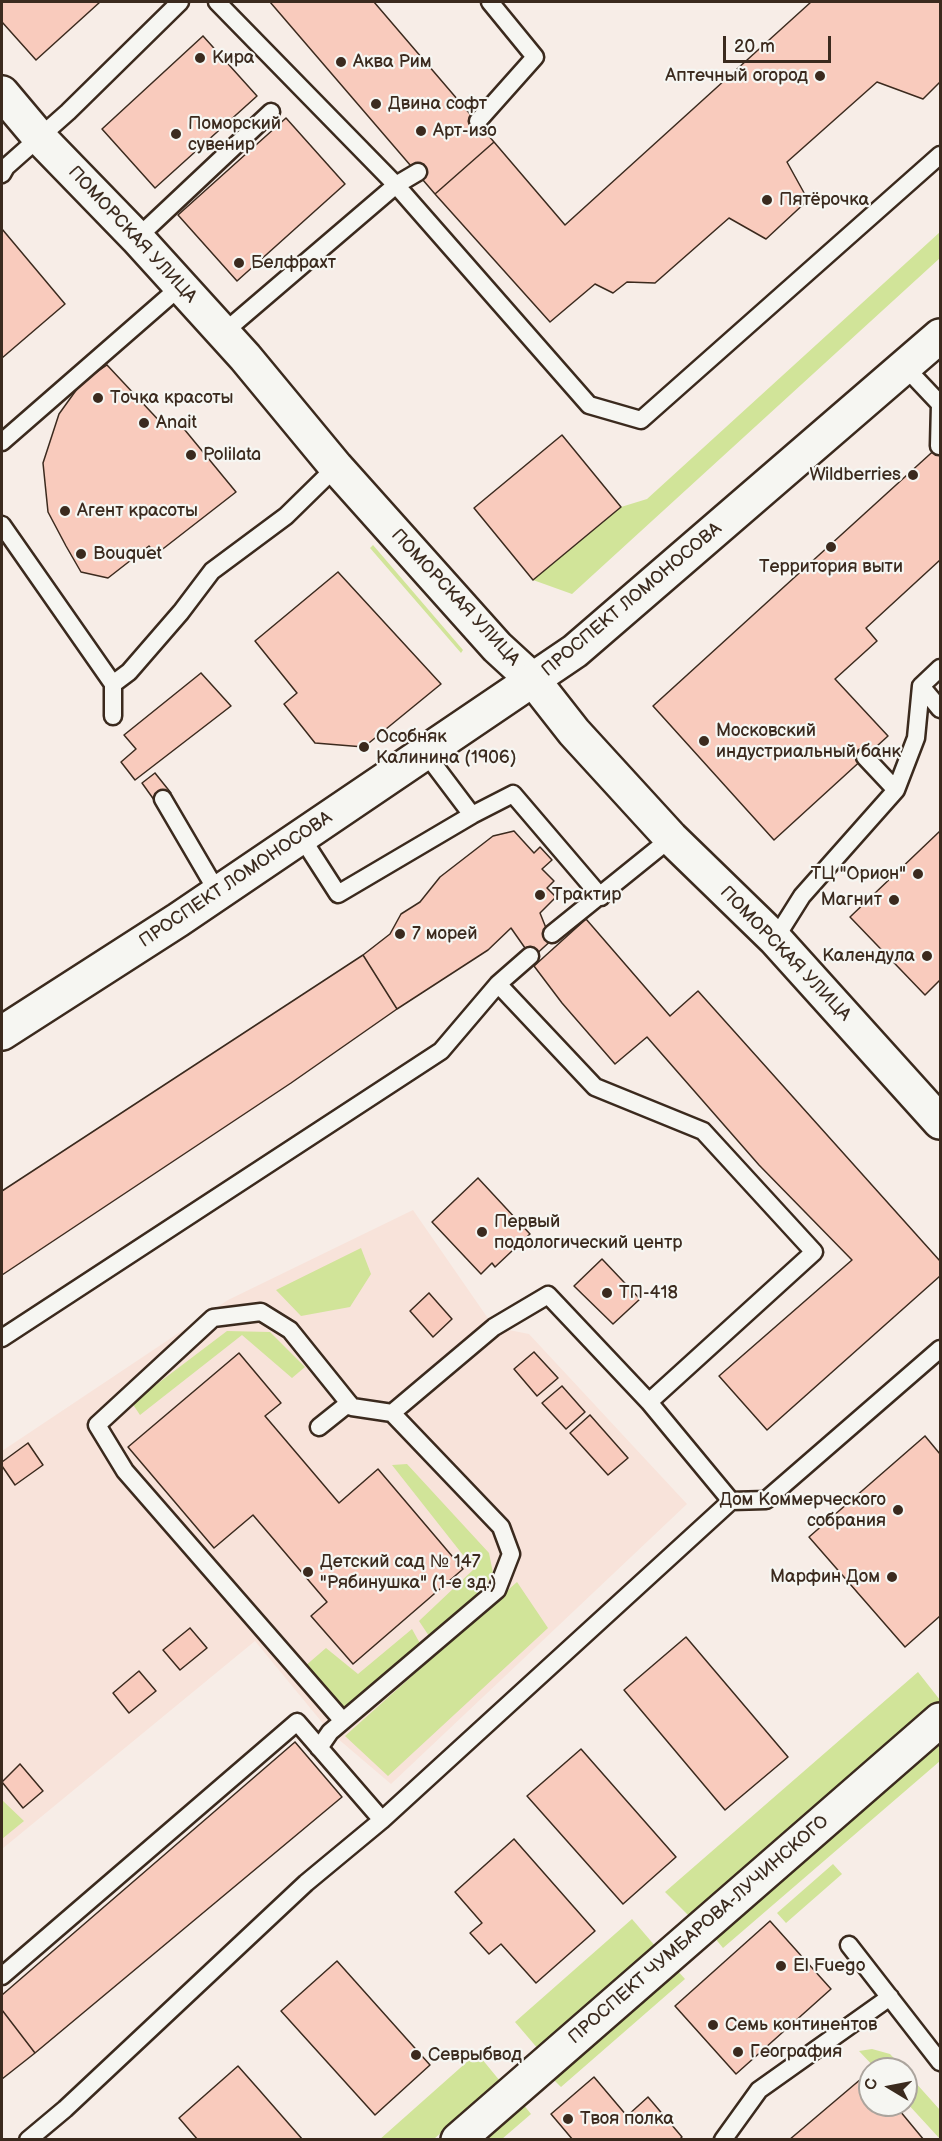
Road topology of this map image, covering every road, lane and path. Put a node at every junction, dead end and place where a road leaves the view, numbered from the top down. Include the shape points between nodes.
1 (180, 2) edge
2 (217, 2) edge
3 (490, 2) edge
4 (2, 93) edge
5 (271, 112) dead end
6 (478, 121) dead end
7 (39, 137) junction
8 (940, 155) edge
9 (418, 172) dead end
10 (2, 174) edge
11 (396, 185) junction
12 (136, 238) junction
13 (181, 286) junction
14 (223, 333) junction
15 (940, 336) edge
16 (905, 367) junction
17 (2, 442) edge
18 (939, 446) dead end
19 (336, 467) junction
20 (2, 525) edge
21 (940, 668) edge
22 (534, 681) junction
23 (113, 684) junction
24 (921, 686) junction
25 (940, 709) edge
26 (113, 716) dead end
27 (426, 754) junction
28 (865, 757) dead end
29 (896, 790) junction
30 (163, 799) dead end
31 (472, 815) junction
32 (300, 835) junction
33 (670, 838) junction
34 (218, 893) junction
35 (601, 897) junction
36 (552, 934) dead end
37 (775, 939) junction
38 (530, 956) dead end
39 (498, 984) junction
40 (2, 1033) edge
41 (940, 1122) edge
42 (2, 1338) edge
43 (940, 1349) edge
44 (649, 1402) junction
45 (349, 1403) junction
46 (392, 1413) junction
47 (319, 1427) dead end
48 (731, 1501) junction
49 (940, 1720) edge
50 (343, 1721) junction
51 (319, 1748) junction
52 (382, 1820) junction
53 (849, 1945) dead end
54 (2, 1976) edge
55 (890, 1997) junction
56 (940, 2062) edge
57 (28, 2139) edge
58 (458, 2139) edge
59 (723, 2139) edge

1 - 7 lane
2 - 11 lane
3 - 6 lane via 535,57
4 - 7 street, ПОМОРСКАЯ УЛИЦА
5 - 12 lane
7 - 10 lane
7 - 12 street, ПОМОРСКАЯ УЛИЦА
8 - 11 lane via 641,420 589,405
9 - 11 lane
11 - 14 lane
12 - 13 street, ПОМОРСКАЯ УЛИЦА
13 - 14 street, ПОМОРСКАЯ УЛИЦА
13 - 17 lane
14 - 19 street, ПОМОРСКАЯ УЛИЦА
15 - 16 street, ПРОСПЕКТ ЛОМОНОСОВА
16 - 18 lane via 940,404
16 - 22 street, ПРОСПЕКТ ЛОМОНОСОВА via 575,651
19 - 22 street, ПОМОРСКАЯ УЛИЦА via 497,647
19 - 23 lane via 286,516 212,571 182,612 129,672
20 - 23 lane
21 - 24 lane
22 - 27 street, ПРОСПЕКТ ЛОМОНОСОВА via 495,703
22 - 33 street, ПОМОРСКАЯ УЛИЦА via 574,732
23 - 26 lane
24 - 25 lane
24 - 29 lane via 916,738
27 - 31 lane
27 - 32 street, ПРОСПЕКТ ЛОМОНОСОВА
28 - 29 lane
29 - 37 lane via 802,896
30 - 34 lane
31 - 32 lane via 338,894
31 - 35 lane via 513,794
32 - 34 street, ПРОСПЕКТ ЛОМОНОСОВА
33 - 35 lane
33 - 37 street, ПОМОРСКАЯ УЛИЦА
34 - 40 street, ПРОСПЕКТ ЛОМОНОСОВА
35 - 36 lane
37 - 41 street, ПОМОРСКАЯ УЛИЦА
38 - 39 lane
39 - 42 lane via 441,1051
39 - 44 lane via 595,1087 704,1131 814,1252
43 - 48 lane via 766,1500
44 - 46 lane via 548,1295 494,1328
44 - 48 lane
45 - 46 lane via 352,1407
45 - 47 lane
45 - 50 lane via 291,1330 261,1312 213,1318 98,1425 125,1471
46 - 50 lane via 501,1527 511,1554 497,1590
48 - 52 lane
49 - 58 street, ПРОСПЕКТ ЧУМБАРОВА-ЛУЧИНСКОГО
50 - 51 lane
51 - 52 lane
51 - 54 lane via 297,1722
52 - 57 lane via 306,1883
53 - 55 lane
55 - 56 lane
55 - 59 lane via 759,2090

